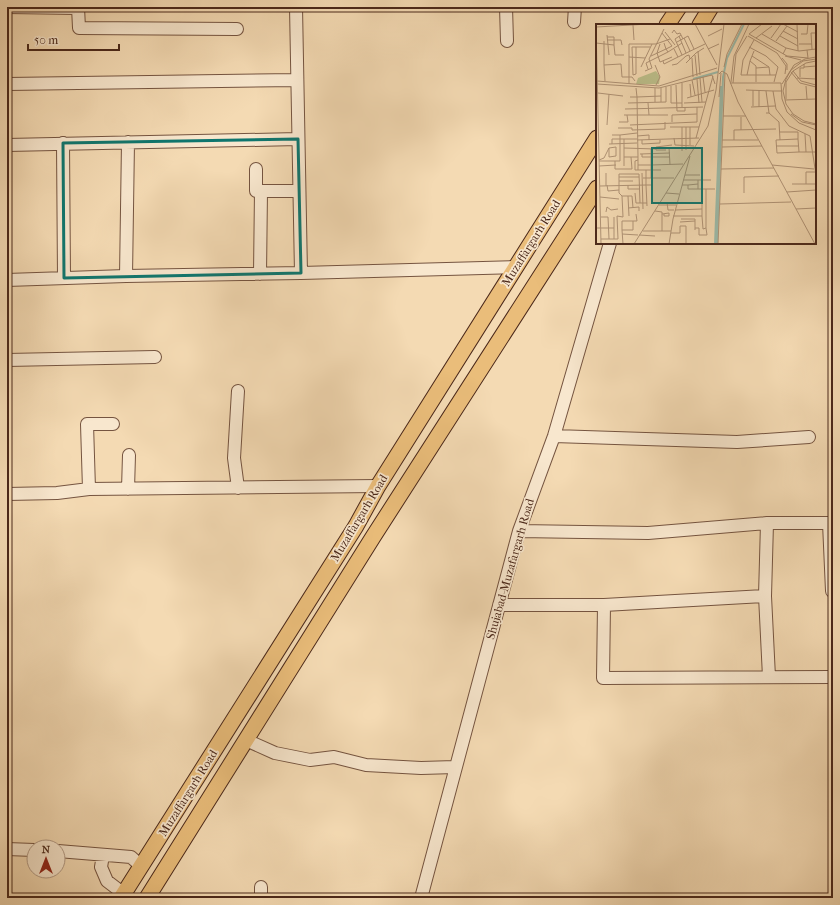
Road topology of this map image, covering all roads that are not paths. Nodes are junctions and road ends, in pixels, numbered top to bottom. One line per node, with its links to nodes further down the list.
1 (7, 7): 7 (street)
2 (296, 7): 13 (street)
3 (506, 7): 12 (street)
4 (575, 7): 8 (street)
5 (679, 7): 9 (main road)
6 (712, 7): 10 (main road)
7 (78, 8): 11 (street)
8 (574, 22)
9 (668, 24)
10 (701, 24)
11 (236, 29)
12 (507, 41)
13 (297, 80): 14 (street); 15 (street)
14 (7, 84)
15 (298, 139): 17 (street); 23 (street)
16 (596, 140): 25 (main road, Muzaffargarh Road)
17 (128, 142): 18 (street); 28 (street)
18 (63, 143): 19 (street); 29 (street)
19 (7, 145)
20 (256, 169): 22 (street)
21 (596, 190): 52 (main road, Muzaffargarh Road)
22 (261, 191): 23 (street); 27 (street)
23 (299, 191): 26 (street)
24 (610, 244): 35 (street, Shujabad-Muzafargarh Road)
25 (517, 267): 26 (street); 38 (main road, Muzaffargarh Road)
26 (301, 273): 27 (street)
27 (260, 274): 28 (street)
28 (126, 276): 29 (street)
29 (64, 278): 30 (street)
30 (7, 280)
31 (155, 356): 32 (street)
32 (7, 360)
33 (238, 391): 39 (street)
34 (113, 424): 40 (street)
35 (554, 436): 36 (street); 45 (street, Shujabad-Muzafargarh Road)
36 (809, 437)
37 (129, 455): 41 (street)
38 (378, 486): 39 (street); 58 (main road, Muzaffargarh Road)
39 (238, 488): 41 (street)
40 (89, 489): 41 (street); 42 (street)
41 (128, 489)
42 (7, 494)
43 (767, 524): 44 (street); 45 (street); 47 (street)
44 (831, 524): 46 (street)
45 (519, 531): 48 (street, Shujabad-Muzafargarh Road)
46 (832, 591)
47 (765, 596): 49 (street); 51 (street)
48 (499, 605): 49 (street); 53 (street, Shujabad-Muzafargarh Road)
49 (604, 605): 51 (street)
50 (833, 677): 51 (street)
51 (769, 678)
52 (246, 740): 53 (street); 60 (main road, Muzaffargarh Road)
53 (455, 767): 61 (street, Shujabad-Muzafargarh Road)
54 (7, 849): 55 (street)
55 (26, 850)
56 (66, 852): 57 (street)
57 (103, 855): 58 (street); 59 (street)
58 (141, 866): 59 (main road, Muzaffargarh Road)
59 (123, 896)
60 (147, 898)
61 (421, 898)

